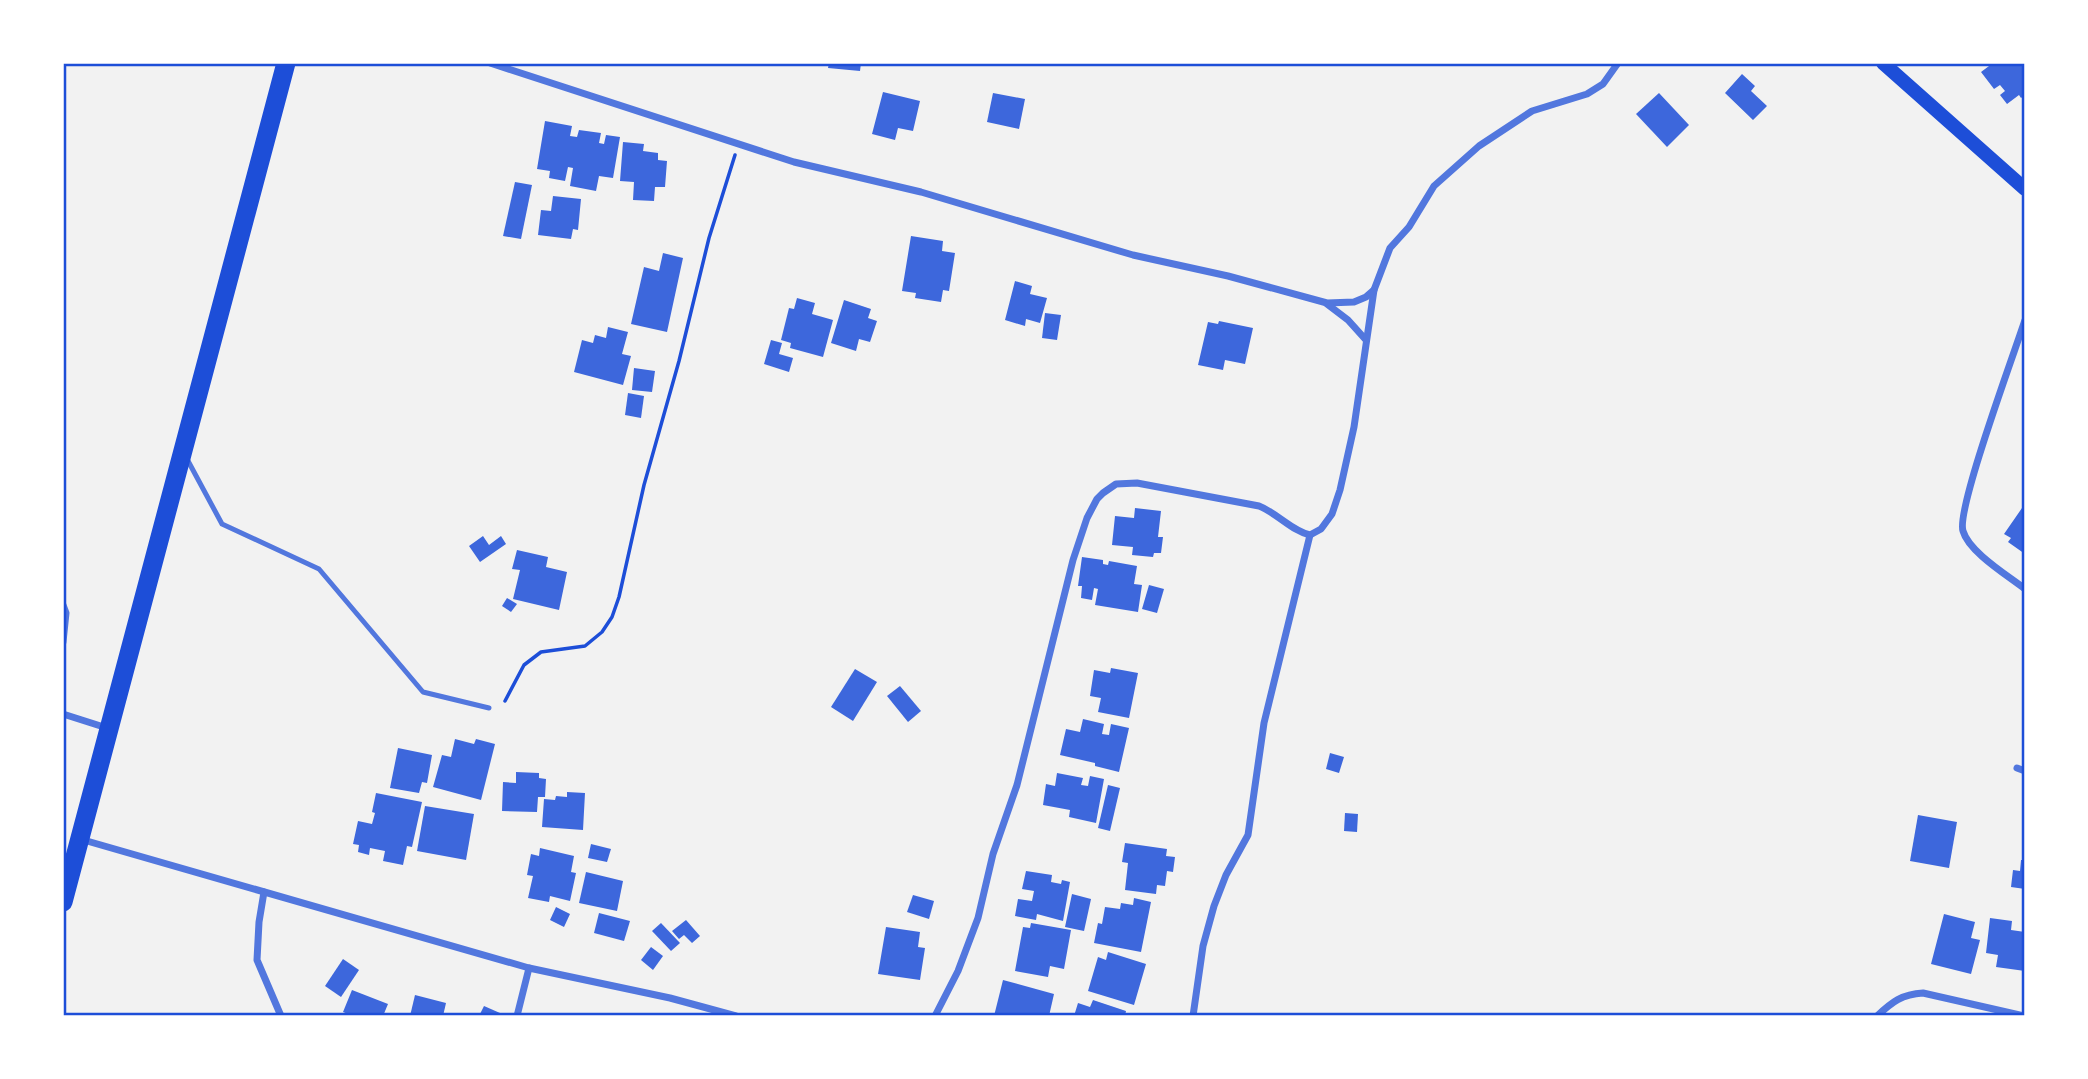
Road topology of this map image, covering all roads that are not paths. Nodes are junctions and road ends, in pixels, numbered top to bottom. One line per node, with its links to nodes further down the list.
1 (286, 63): 10 (highway)
2 (490, 63): 7 (street)
3 (1618, 63): 6 (street)
4 (1883, 63): 5 (main road)
5 (2025, 189)
6 (1374, 290): 7 (street); 9 (street)
7 (1327, 303): 9 (street)
8 (2025, 320): 12 (street)
9 (1366, 340): 11 (street)
10 (182, 450): 15 (lane); 17 (highway)
11 (1310, 535): 26 (street); 27 (street)
12 (2025, 589)
13 (63, 605): 14 (street)
14 (63, 642)
15 (489, 708)
16 (63, 714): 17 (street)
17 (107, 728): 18 (highway)
18 (79, 838): 19 (street); 20 (highway)
19 (264, 892): 21 (street); 23 (street)
20 (63, 902)
21 (530, 968): 24 (street); 25 (street)
22 (1997, 1013): 28 (street); 29 (street)
23 (281, 1016)
24 (517, 1016)
25 (736, 1016)
26 (935, 1016)
27 (1193, 1016)
28 (1877, 1016)
29 (2024, 1016)

